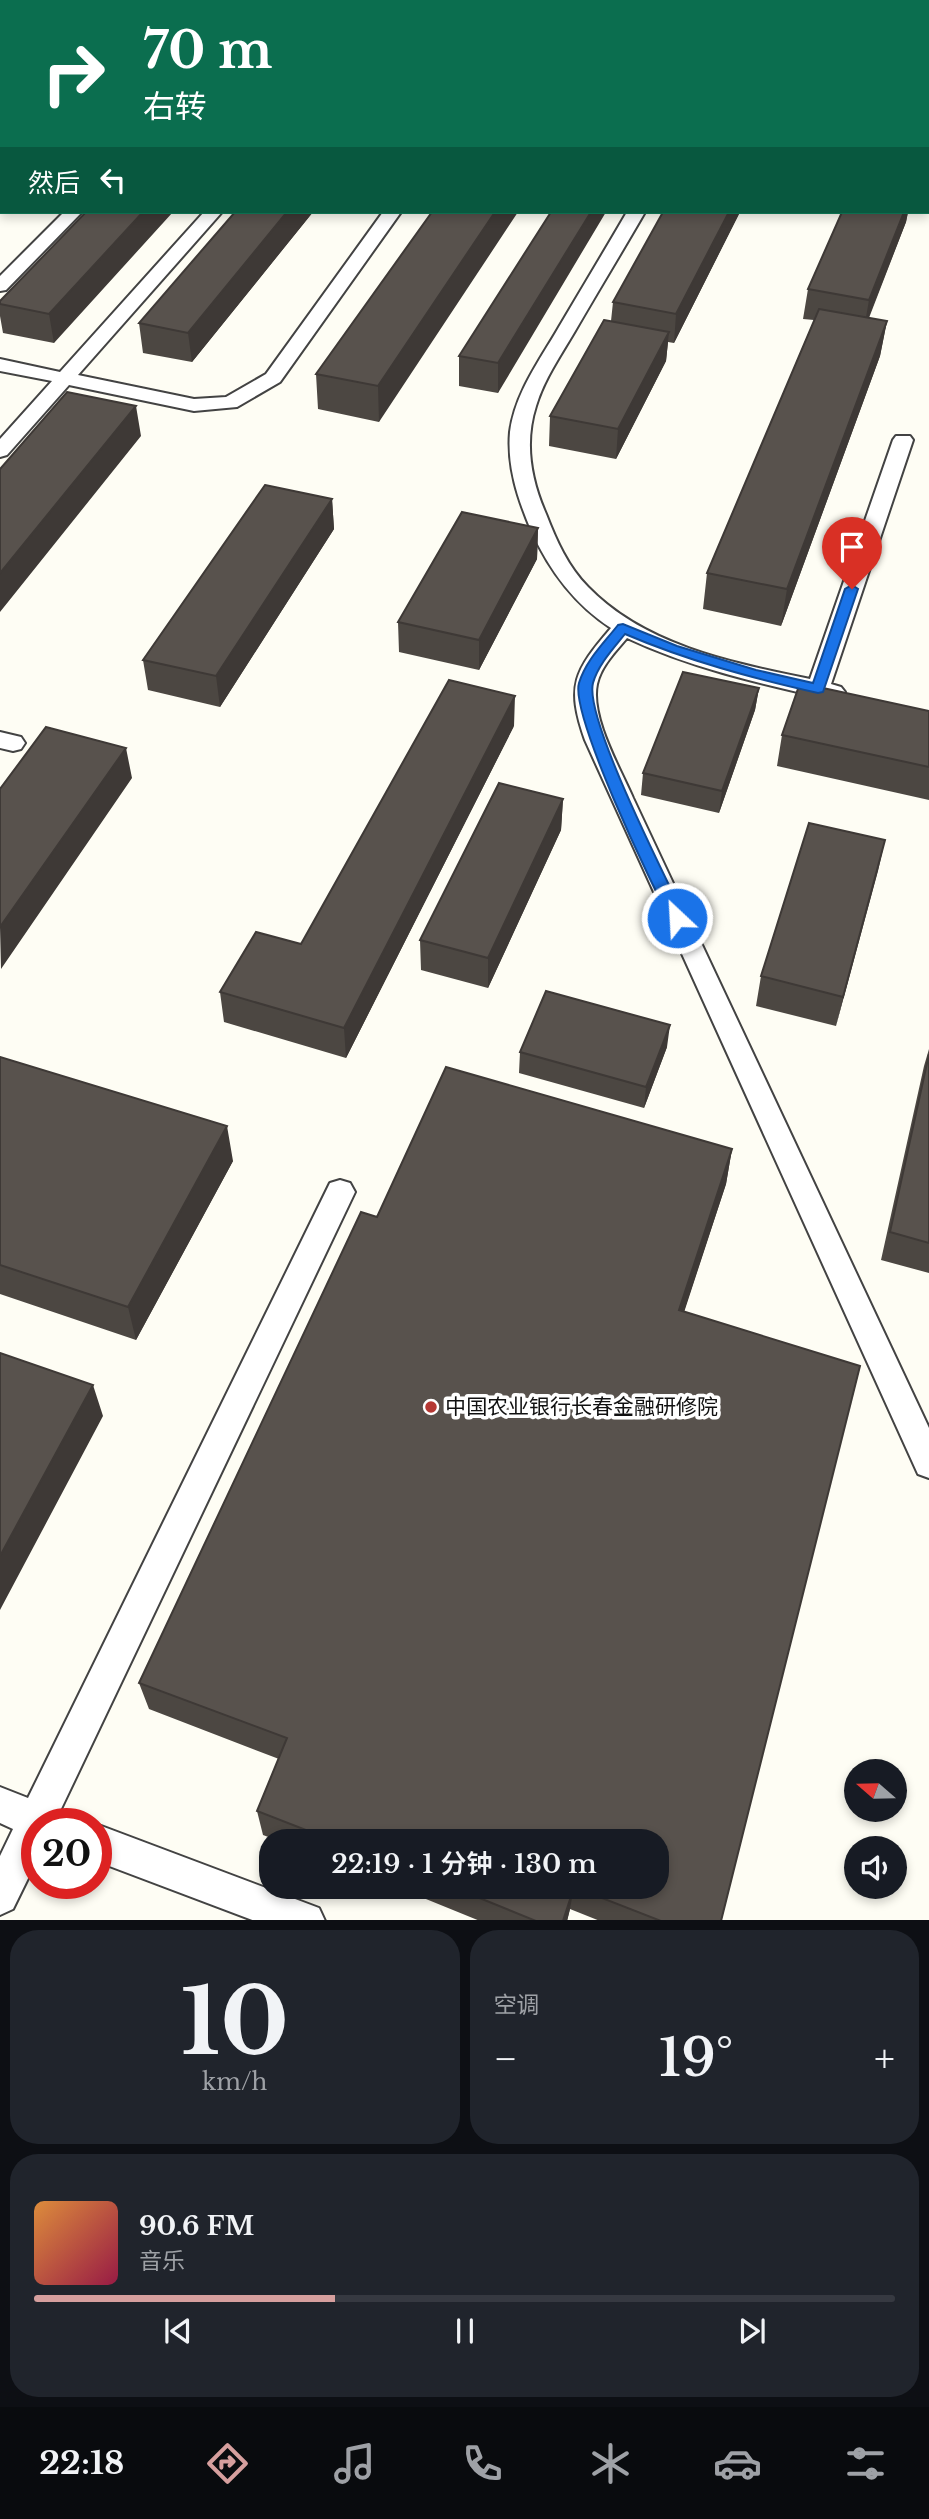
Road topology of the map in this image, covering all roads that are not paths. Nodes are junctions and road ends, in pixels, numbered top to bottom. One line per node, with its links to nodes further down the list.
1 (71, 214): 5 (lane)
2 (211, 214): 7 (lane)
3 (391, 214): 7 (lane)
4 (635, 214): 10 (lane)
5 (0, 286)
6 (0, 365): 7 (lane)
7 (66, 377): 9 (lane)
8 (903, 440): 11 (lane)
9 (0, 451)
10 (623, 628): 11 (lane); 14 (lane)
11 (818, 689): 12 (lane)
12 (855, 697)
13 (341, 1192): 16 (lane)
14 (929, 1464)
15 (0, 1805): 17 (lane)
16 (48, 1808)
17 (21, 1813)
18 (112, 1848): 21 (lane)
19 (21, 1858): 20 (lane)
20 (0, 1896)
21 (306, 1920)

